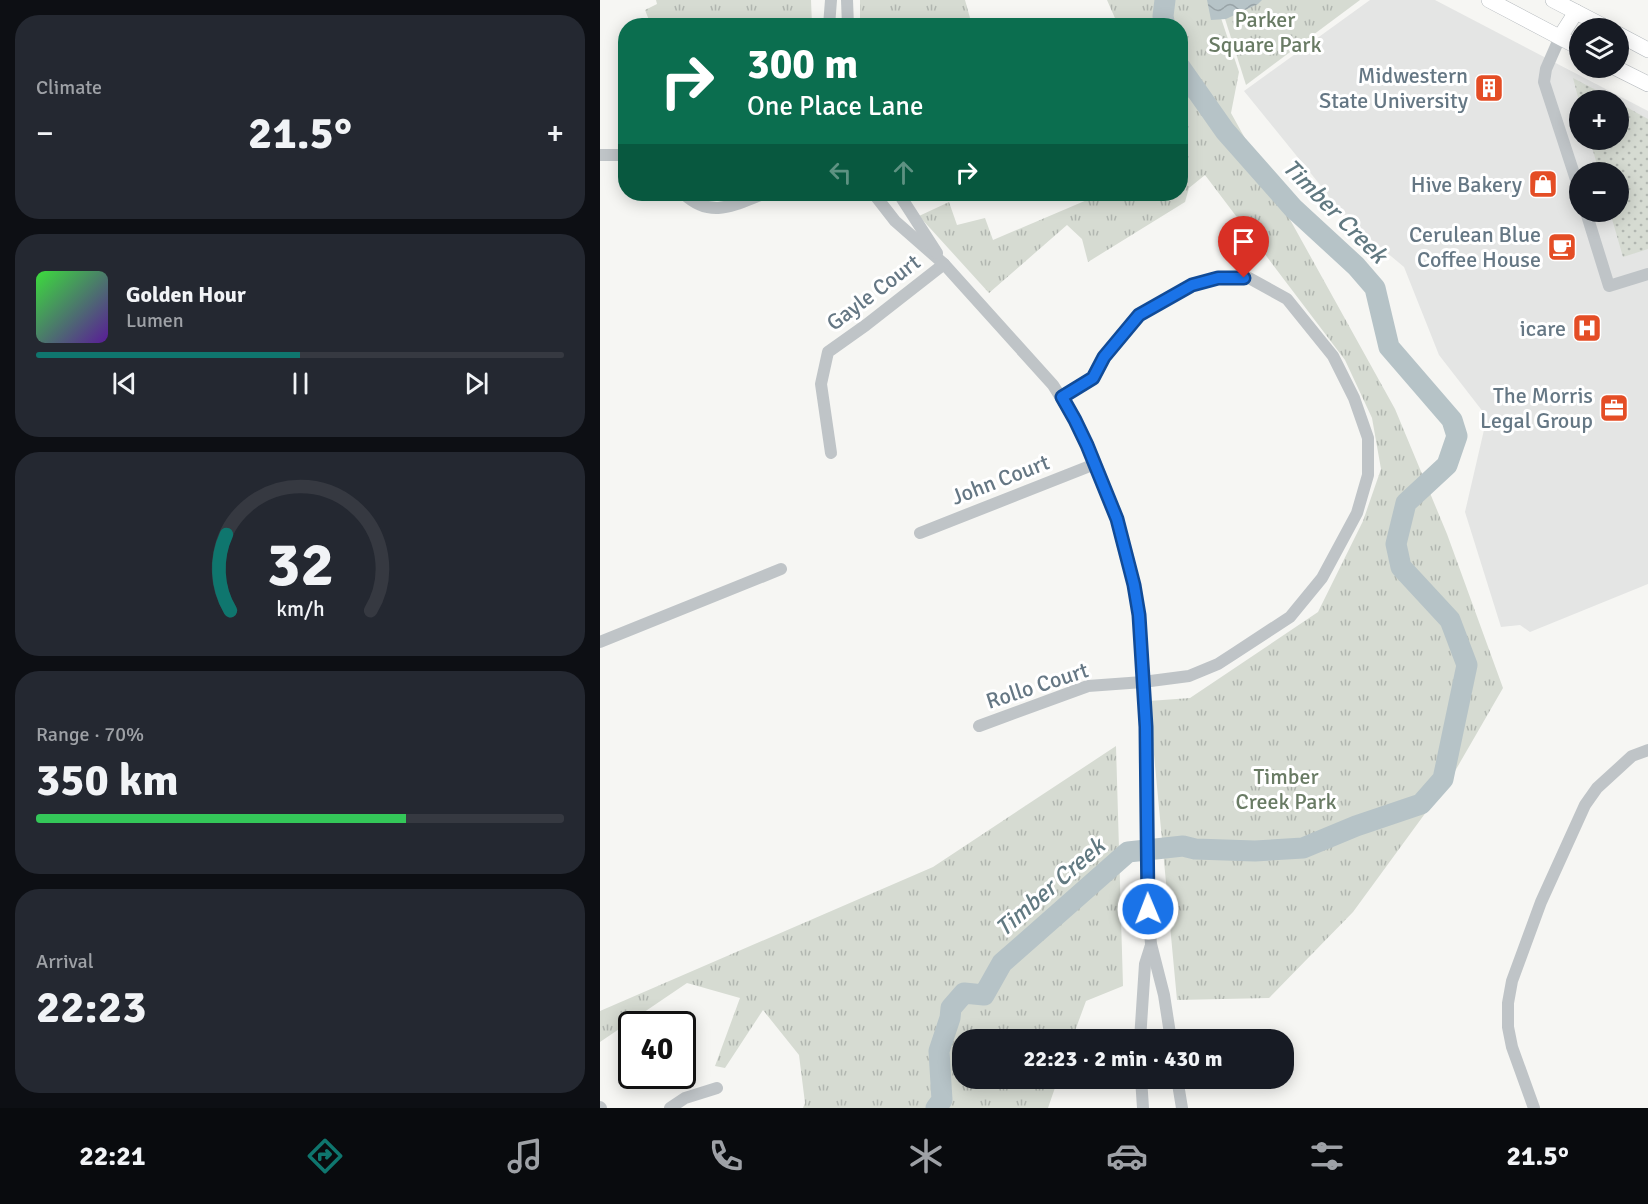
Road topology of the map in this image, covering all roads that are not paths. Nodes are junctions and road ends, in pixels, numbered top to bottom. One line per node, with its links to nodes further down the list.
1 (831, 0): 6 (street)
2 (847, 0): 7 (street)
3 (1489, 0): 9 (main road)
4 (1553, 0): 5 (main road)
5 (1576, 12): 8 (main road); 9 (main road)
6 (830, 18)
7 (848, 18)
8 (1588, 18)
9 (1560, 38): 11 (main road); 17 (street)
10 (1629, 40): 12 (main road)
11 (1569, 42)
12 (1648, 50)
13 (1629, 74): 14 (main road)
14 (1648, 84)
15 (600, 155): 16 (street)
16 (618, 155)
17 (1570, 162)
18 (692, 201): 19 (street)
19 (746, 201)
20 (879, 201): 23 (street)
21 (904, 201): 23 (street)
22 (1589, 222): 24 (street)
23 (944, 264): 25 (street); 26 (street, Gayle Court)
24 (1648, 274)
25 (1062, 397): 27 (street); 31 (street, Rollo Court)
26 (831, 453)
27 (1095, 465): 28 (street, John Court); 31 (street)
28 (920, 533)
29 (781, 569): 30 (street)
30 (600, 642)
31 (1143, 682): 32 (street, Rollo Court); 34 (street)
32 (979, 726)
33 (1648, 750): 43 (street)
34 (1151, 944): 35 (street); 36 (street)
35 (1141, 1029)
36 (1169, 1029)
37 (717, 1088): 40 (street)
38 (1142, 1089): 41 (street)
39 (1179, 1089): 42 (street)
40 (670, 1108)
41 (1143, 1108)
42 (1182, 1108)
43 (1534, 1108)

